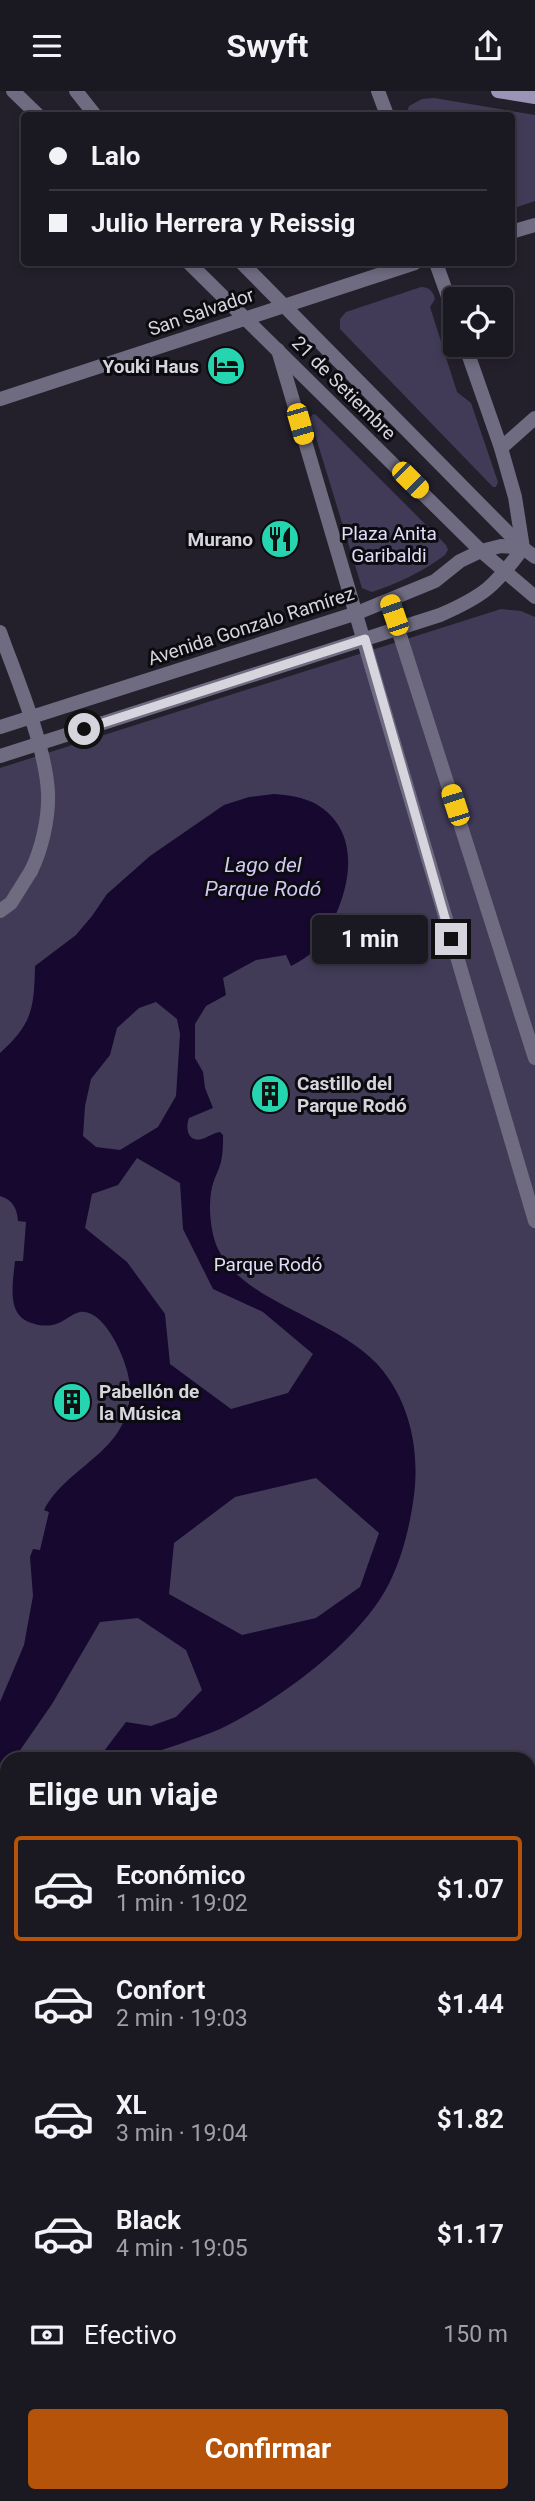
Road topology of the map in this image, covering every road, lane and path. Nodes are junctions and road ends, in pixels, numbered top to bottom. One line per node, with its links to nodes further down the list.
1 (13, 91): 6 (street)
2 (76, 91): 7 (street)
3 (378, 91): 8 (street)
4 (498, 91): 5 (main road)
5 (535, 97)
6 (35, 112)
7 (93, 112)
8 (386, 112)
9 (535, 225): 10 (street)
10 (515, 231)
11 (192, 266): 17 (street, 21 de Setiembre)
12 (245, 266): 16 (street, 21 de Setiembre)
13 (406, 266): 16 (street, San Salvador)
14 (437, 266): 15 (street)
15 (445, 287)
16 (283, 305): 17 (street, San Salvador); 24 (street, 21 de Setiembre)
17 (245, 318): 18 (street, 21 de Setiembre); 20 (street, San Salvador)
18 (278, 349): 23 (street, 21 de Setiembre); 28 (street)
19 (469, 357): 22 (street)
20 (0, 399)
21 (535, 418): 22 (street)
22 (501, 448): 24 (street)
23 (481, 551): 24 (street, Avenida Gonzalo Ramírez); 25 (street, 21 de Setiembre); 27 (street, Avenida Gonzalo Ramírez)
24 (529, 553): 25 (street)
25 (505, 572): 26 (street, 21 de Setiembre); 29 (street)
26 (535, 597)
27 (389, 601): 28 (street, Avenida Gonzalo Ramírez); 29 (street)
28 (357, 613): 31 (street); 32 (street, Avenida Gonzalo Ramírez)
29 (398, 629): 31 (street); 37 (street)
30 (0, 632): 32 (street)
31 (365, 639): 34 (street); 38 (street)
32 (30, 718): 33 (street, Avenida Gonzalo Ramírez); 34 (street)
33 (0, 727)
34 (38, 744): 35 (street); 36 (street)
35 (0, 756)
36 (0, 911)
37 (535, 1058)
38 (535, 1221)

